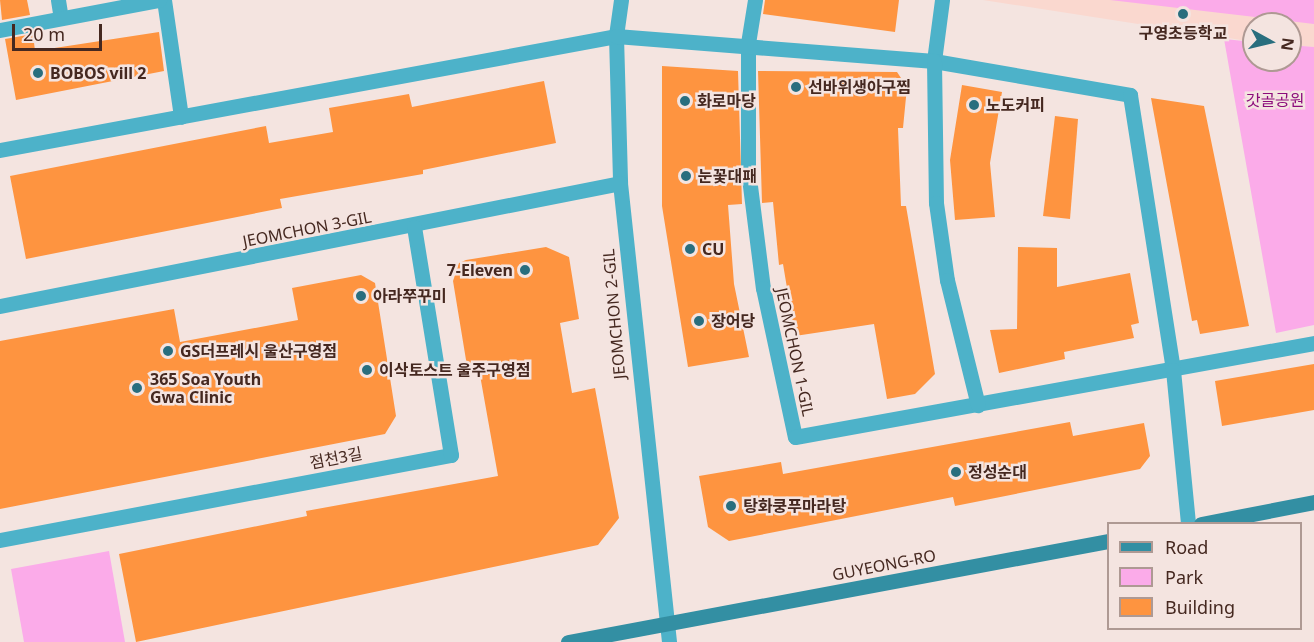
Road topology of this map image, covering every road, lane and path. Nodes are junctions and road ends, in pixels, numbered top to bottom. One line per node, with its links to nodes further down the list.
1 (58, 0): 7 (street)
2 (159, 0): 7 (street)
3 (164, 0): 12 (street)
4 (621, 0): 9 (street, JEOMCHON 2-GIL)
5 (755, 0): 10 (street, JEOMCHON 1-GIL)
6 (942, 0): 11 (street)
7 (61, 18): 8 (street)
8 (0, 30)
9 (615, 36): 10 (street); 12 (street); 14 (street, JEOMCHON 2-GIL)
10 (748, 43): 11 (street); 19 (street, JEOMCHON 1-GIL)
11 (934, 62): 18 (street); 19 (street)
12 (181, 117): 13 (street)
13 (0, 150)
14 (620, 183): 15 (street, JEOMCHON 3-GIL); 25 (street, JEOMCHON 2-GIL)
15 (414, 227): 16 (street, JEOMCHON 3-GIL); 23 (street, 점천3길)
16 (0, 306)
17 (1314, 343): 18 (street, JEOMCHON 1-GIL)
18 (1173, 370): 19 (street, JEOMCHON 1-GIL); 21 (street)
19 (978, 405)
20 (1314, 502): 22 (main road)
21 (1188, 522)
22 (1211, 522)
23 (0, 540)
24 (1107, 541): 25 (main road, GUYEONG-RO)
25 (666, 624): 26 (main road, GUYEONG-RO); 27 (street)
26 (568, 642)
27 (669, 642)

